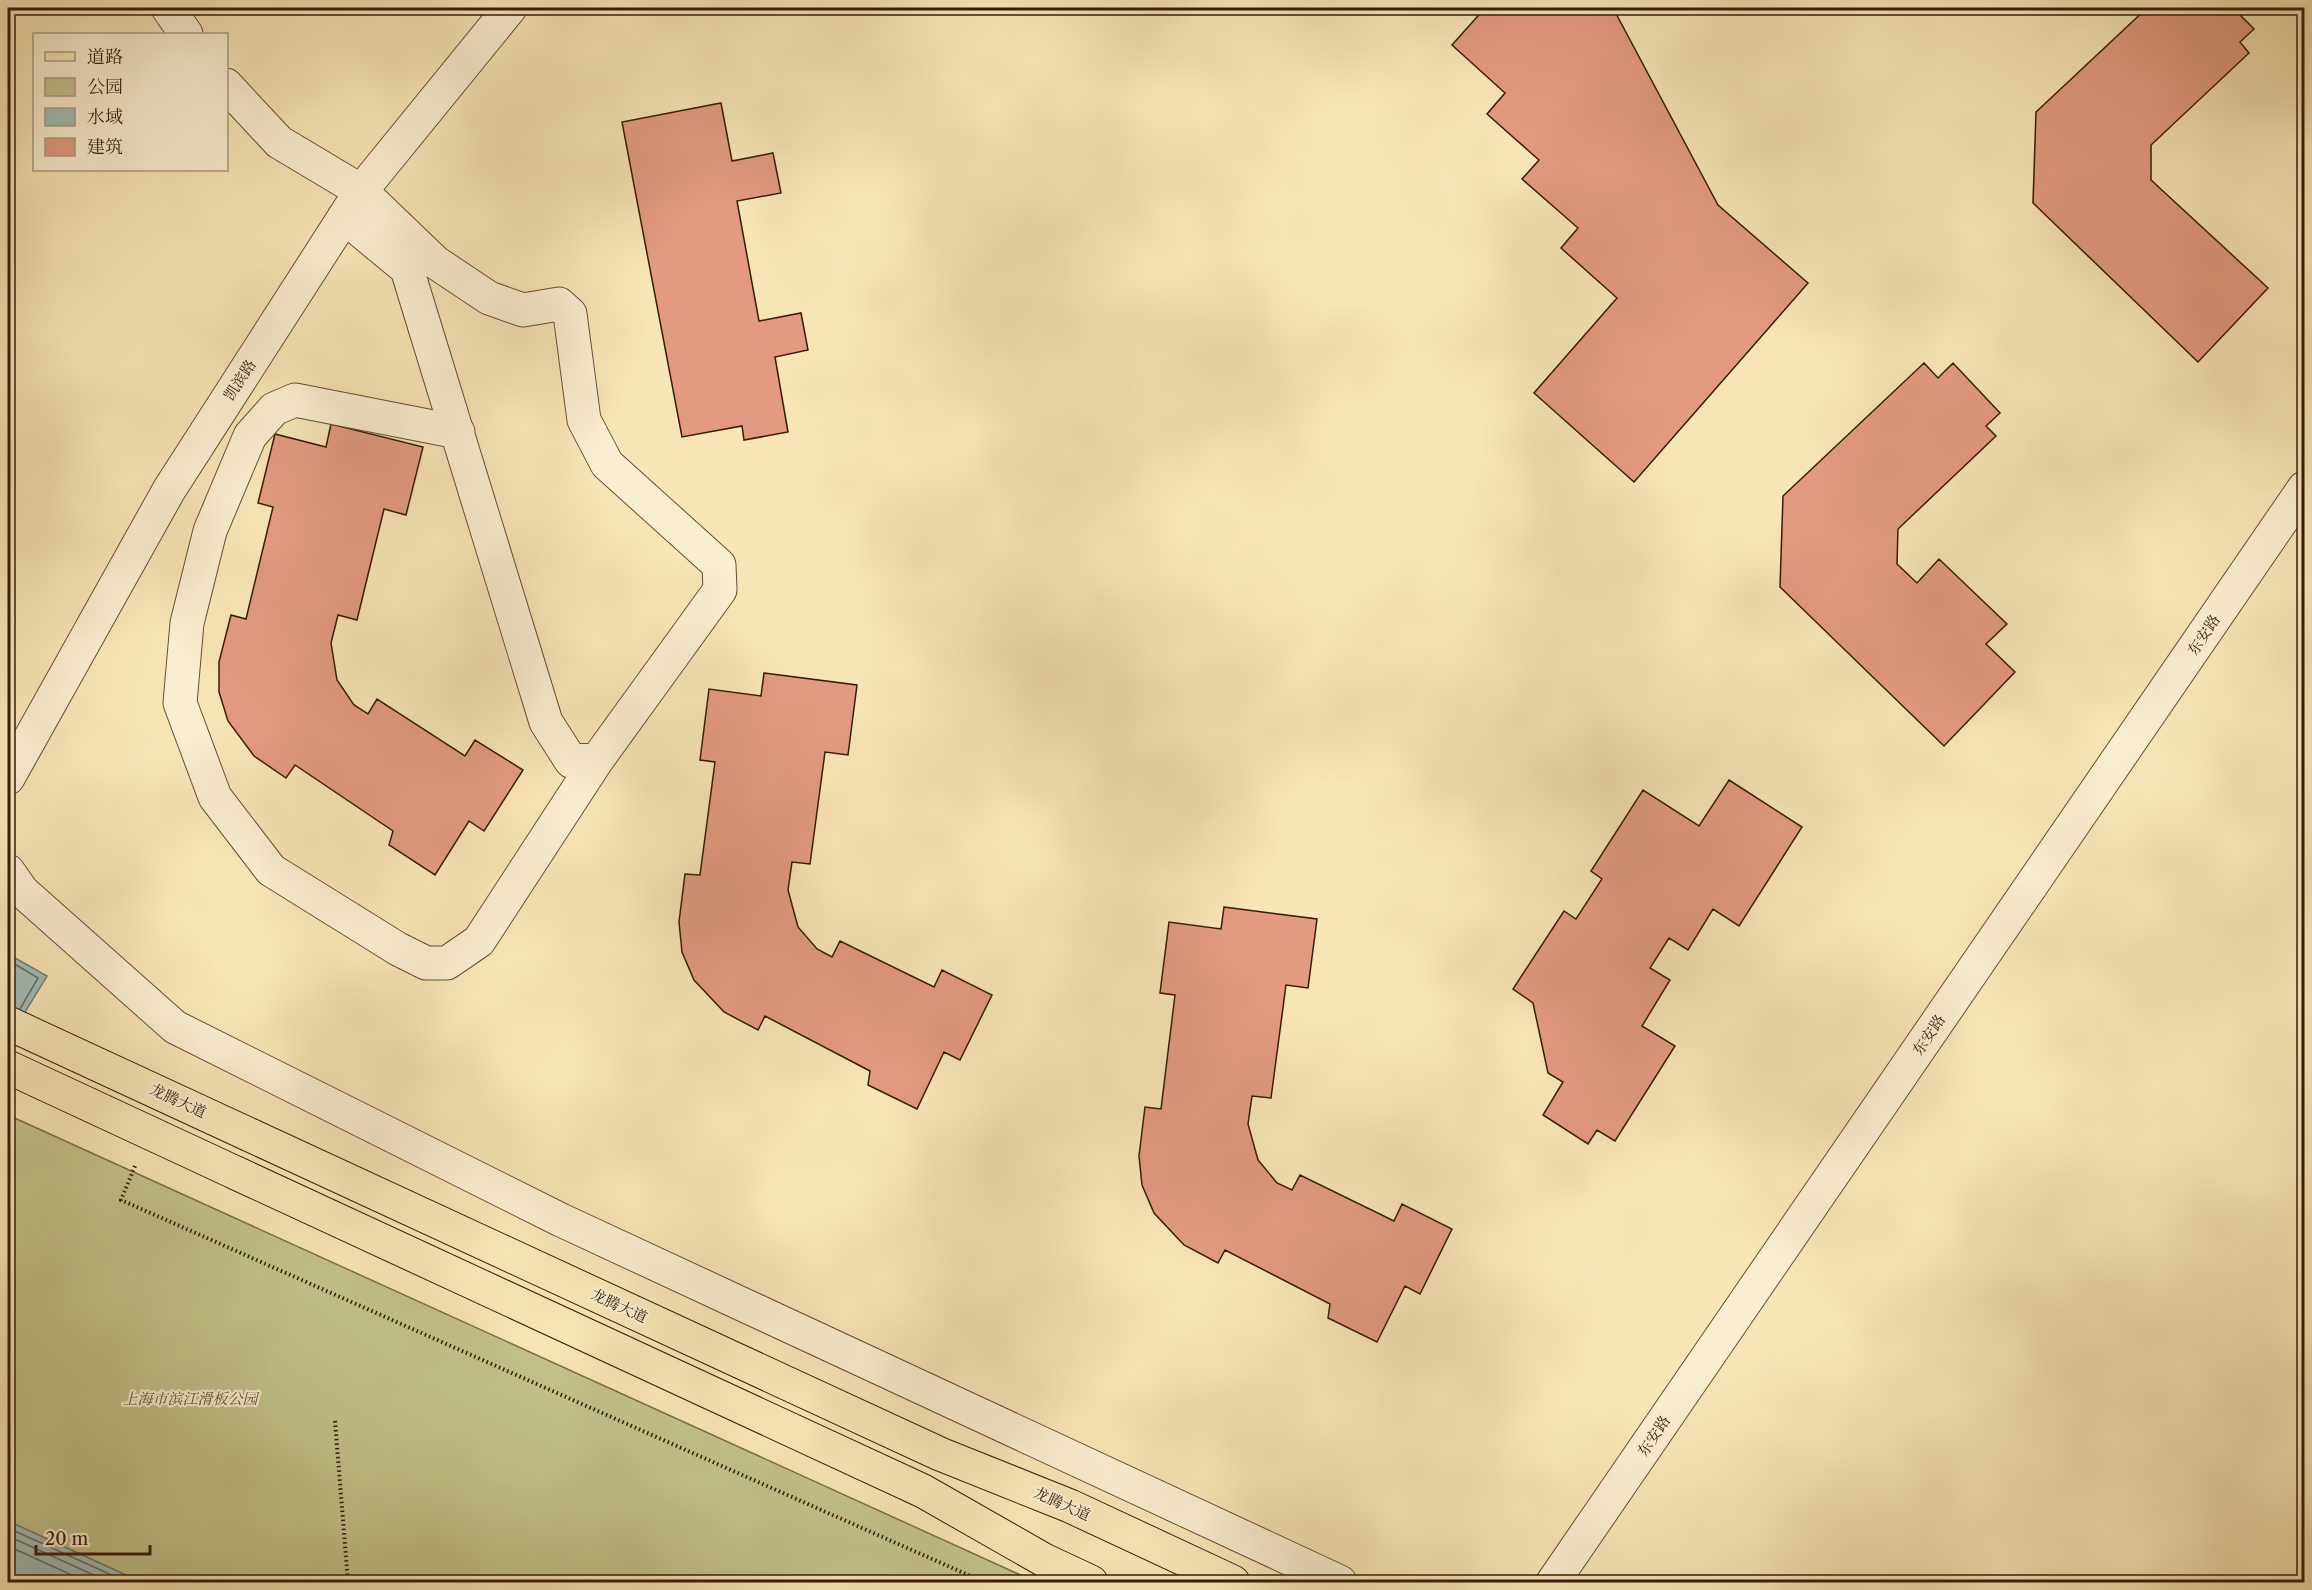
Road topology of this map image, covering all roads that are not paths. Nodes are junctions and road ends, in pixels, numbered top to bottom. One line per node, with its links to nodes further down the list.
1 (168, 8): 3 (street)
2 (510, 8): 5 (street, 凯滨路)
3 (185, 33)
4 (228, 87): 5 (street)
5 (352, 204): 6 (street); 8 (street); 9 (street, 凯滨路)
6 (458, 432): 8 (street); 8 (street)
7 (2304, 488): 16 (street, 东安路)
8 (597, 760)
9 (8, 778)
10 (8, 871): 15 (street)
11 (8, 1023): 14 (main road, 龙腾大道, bridge)
12 (8, 1067): 13 (main road, bridge)
13 (1091, 1582)
14 (1233, 1582)
15 (1340, 1582)
16 (1553, 1582)

